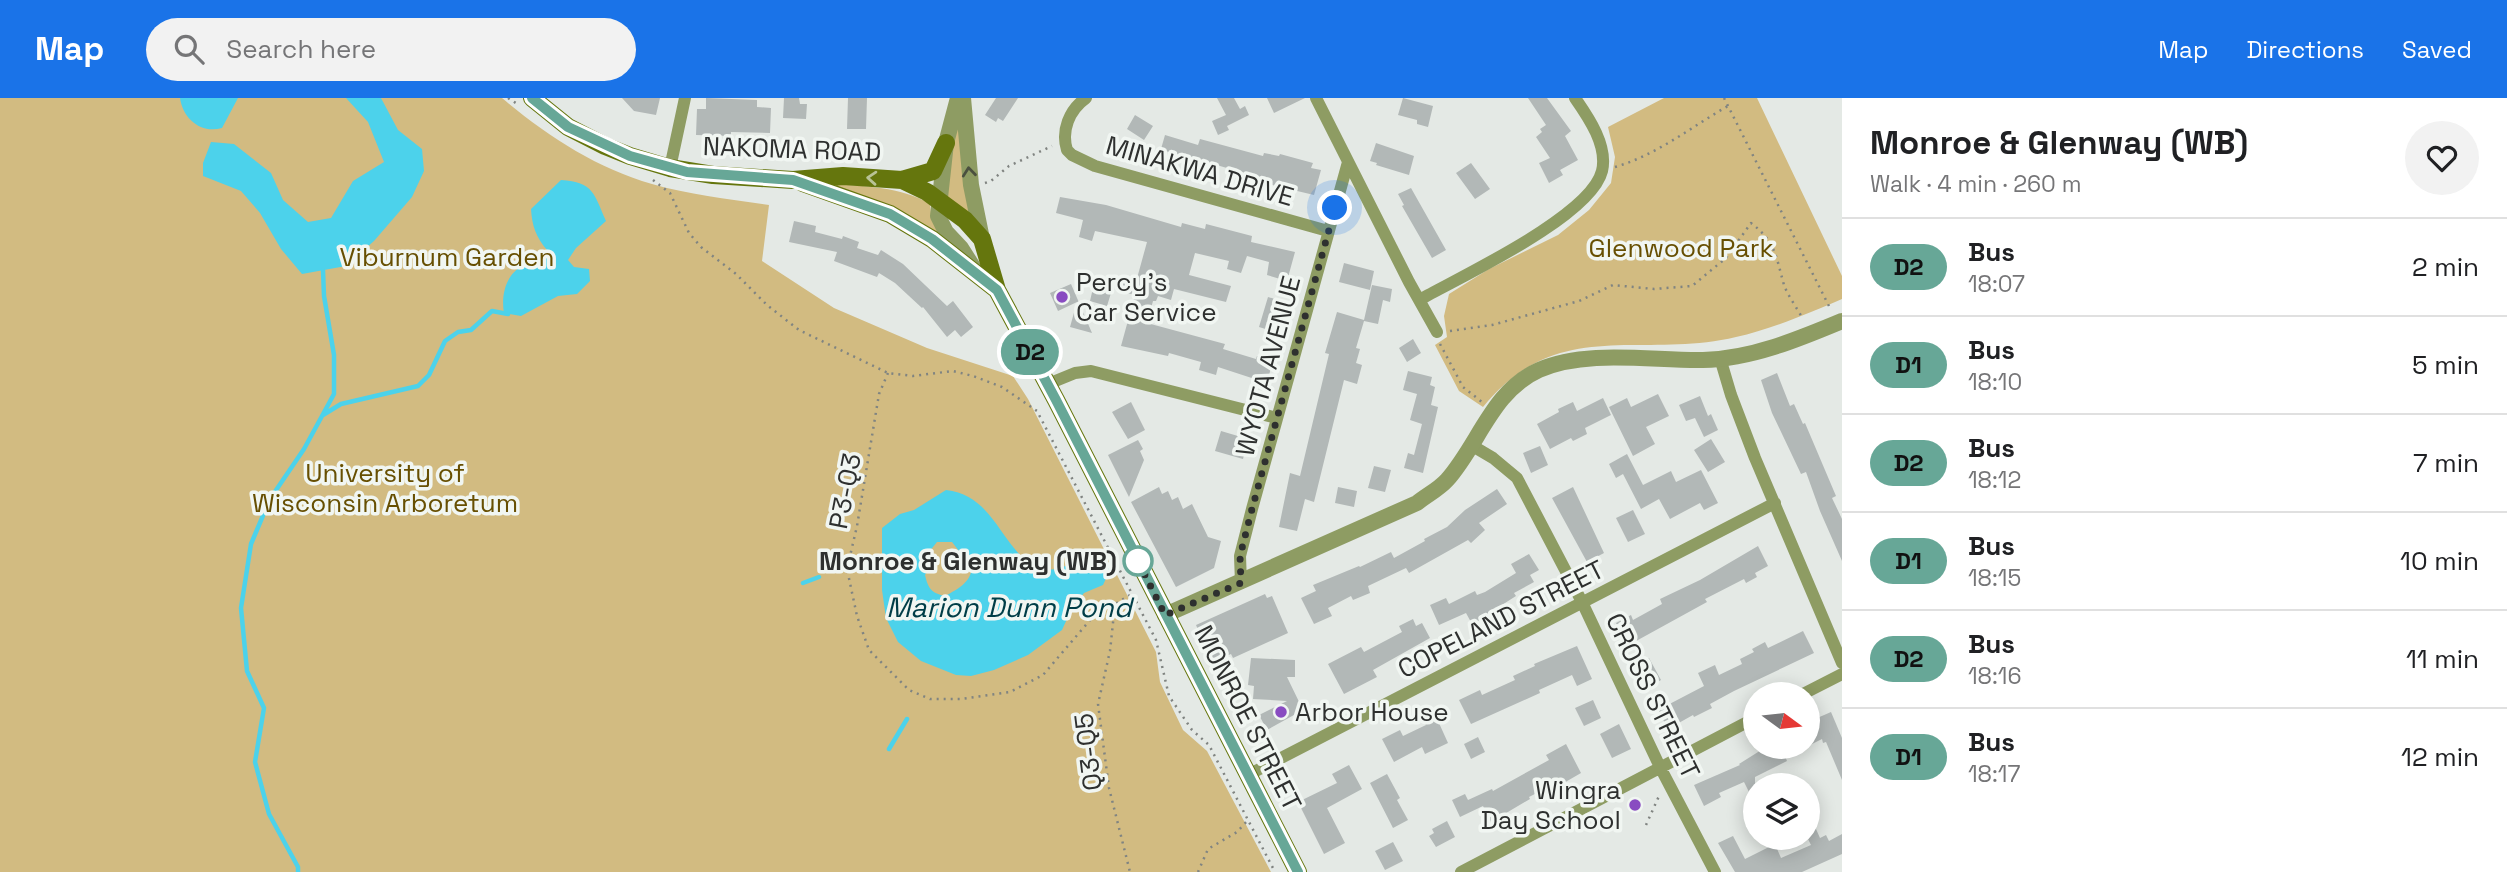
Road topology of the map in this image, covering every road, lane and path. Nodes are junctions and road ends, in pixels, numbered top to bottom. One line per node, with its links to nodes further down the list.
1 (532, 98): 12 (main road, NAKOMA ROAD)
2 (685, 98): 12 (street)
3 (961, 98): 9 (street); 20 (street, one-way to 3)
4 (1086, 98): 10 (street)
5 (1316, 98): 11 (street)
6 (1575, 98): 13 (street)
7 (1724, 98): 8 (path)
8 (1728, 106): 13 (path); 25 (path)
9 (946, 144): 15 (main road); 18 (street)
10 (1065, 145): 16 (path); 19 (street, MINAKWA DRIVE)
11 (1348, 162): 19 (street, WYOTA AVENUE); 23 (street)
12 (670, 168): 14 (main road, NAKOMA ROAD)
13 (1602, 171): 23 (street)
14 (793, 180): 15 (main road, NAKOMA ROAD, one-way to 14); 21 (main road, MONROE STREET)
15 (902, 180): 18 (main road, NAKOMA ROAD)
16 (982, 184)
17 (670, 193): 28 (path)
18 (938, 199): 20 (main road, MONROE STREET); 21 (street, MONROE STREET)
19 (1328, 231): 31 (street, WYOTA AVENUE)
20 (982, 239): 22 (main road, MONROE STREET)
21 (981, 279): 22 (main road, MONROE STREET)
22 (997, 290): 29 (main road, MONROE STREET)
23 (1420, 299): 26 (street)
24 (1803, 319): 26 (path)
25 (1840, 322): 27 (street)
26 (1437, 332): 30 (path)
27 (1720, 358): 30 (street); 33 (street)
28 (888, 373): 35 (path); 37 (path, P3-Q3)
29 (1048, 384): 31 (street); 38 (main road, MONROE STREET)
30 (1490, 414): 32 (street)
31 (1277, 418): 34 (street, WYOTA AVENUE)
32 (1471, 445): 34 (street); 36 (street, CROSS STREET)
33 (1775, 503): 36 (street, COPELAND STREET); 39 (street)
34 (1241, 583): 38 (street)
35 (1131, 594): 37 (path); 46 (path)
36 (1582, 602): 43 (street, CROSS STREET); 44 (street, COPELAND STREET)
37 (1115, 604): 48 (path, Q3-Q5)
38 (1165, 615): 44 (main road, MONROE STREET)
39 (1842, 663)
40 (1842, 674): 41 (street)
41 (1820, 685)
42 (1743, 724): 43 (street)
43 (1660, 766): 52 (street); 53 (street, CROSS STREET)
44 (1248, 775): 51 (main road, MONROE STREET)
45 (1662, 790): 47 (path)
46 (1248, 820): 49 (path); 50 (path)
47 (1646, 825)
48 (1130, 872)
49 (1198, 872)
50 (1275, 872)
51 (1298, 872)
52 (1461, 872)
53 (1715, 872)

